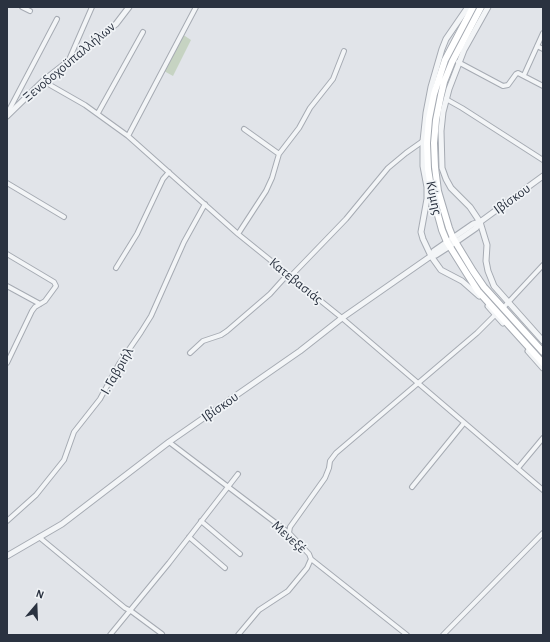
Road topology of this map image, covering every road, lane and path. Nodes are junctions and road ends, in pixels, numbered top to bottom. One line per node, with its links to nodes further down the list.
1 (22, 7): 9 (street)
2 (92, 7): 16 (street)
3 (129, 7): 16 (street, Ξενοδοχοϋπαλλήλων)
4 (196, 7): 25 (street)
5 (468, 7): 26 (street)
6 (473, 7): 36 (main road, Κύμης)
7 (481, 7): 36 (main road, Κύμης)
8 (488, 7): 17 (street)
9 (30, 11)
10 (57, 19): 23 (street)
11 (143, 32): 22 (street)
12 (543, 33): 13 (street)
13 (537, 46): 14 (street); 18 (street)
14 (543, 49)
15 (344, 51): 27 (street)
16 (68, 62): 19 (street, Ξενοδοχοϋπαλλήλων)
17 (458, 62): 18 (street); 21 (street)
18 (524, 75): 20 (street)
19 (43, 81): 22 (street, Κατεβασιάς); 23 (street, Ξενοδοχοϋπαλλήλων)
20 (543, 86)
21 (446, 99): 28 (street); 34 (street)
22 (98, 113): 25 (street, Κατεβασιάς)
23 (7, 115)
24 (244, 129): 27 (street)
25 (128, 136): 29 (street, Κατεβασιάς)
26 (423, 141): 38 (street); 41 (street)
27 (279, 154): 35 (street)
28 (543, 160)
29 (170, 172): 32 (street, Κατεβασιάς); 40 (street)
30 (543, 176): 34 (street, Ιβίσκου)
31 (7, 183): 33 (street)
32 (205, 204): 35 (street, Κατεβασιάς); 63 (street, Ι. Γαβριήλ)
33 (64, 217)
34 (480, 222): 36 (street, Ιβίσκου); 43 (street)
35 (238, 234): 41 (street, Κατεβασιάς)
36 (451, 242): 38 (street, Ιβίσκου); 45 (main road, Κύμης); 52 (main road, Κύμης)
37 (7, 254): 44 (street)
38 (431, 256): 46 (street); 47 (street, Ιβίσκου)
39 (543, 264): 43 (street)
40 (116, 268)
41 (289, 275): 47 (street, Κατεβασιάς); 50 (street)
42 (7, 286): 44 (street)
43 (508, 303): 45 (street); 48 (street)
44 (40, 304): 51 (street)
45 (503, 308): 49 (main road, Κύμης)
46 (496, 315): 53 (street); 54 (street)
47 (342, 318): 54 (street, Κατεβασιάς); 57 (street, Ιβίσκου)
48 (543, 341)
49 (543, 352)
50 (190, 353)
51 (7, 361)
52 (543, 363)
53 (543, 368)
54 (417, 382): 55 (street, Κατεβασιάς); 65 (street)
55 (464, 423): 58 (street, Κατεβασιάς); 61 (street)
56 (543, 438): 58 (street)
57 (168, 442): 60 (street, Μενεξέ); 67 (street, Ιβίσκου)
58 (518, 468): 62 (street, Κατεβασιάς)
59 (238, 474): 60 (street)
60 (227, 487): 64 (street); 65 (street, Μενεξέ)
61 (412, 487)
62 (543, 490)
63 (7, 521)
64 (201, 521): 68 (street); 69 (street)
65 (289, 533): 71 (street, Μενεξέ)
66 (543, 533): 78 (street)
67 (39, 537): 70 (street, Ιβίσκου); 73 (street)
68 (189, 537): 72 (street); 73 (street)
69 (240, 554)
70 (7, 556)
71 (311, 559): 76 (street); 77 (street, Μενεξέ)
72 (225, 568)
73 (130, 610): 74 (street); 75 (street)
74 (162, 634)
75 (110, 635)
76 (238, 635)
77 (407, 635)
78 (442, 635)

